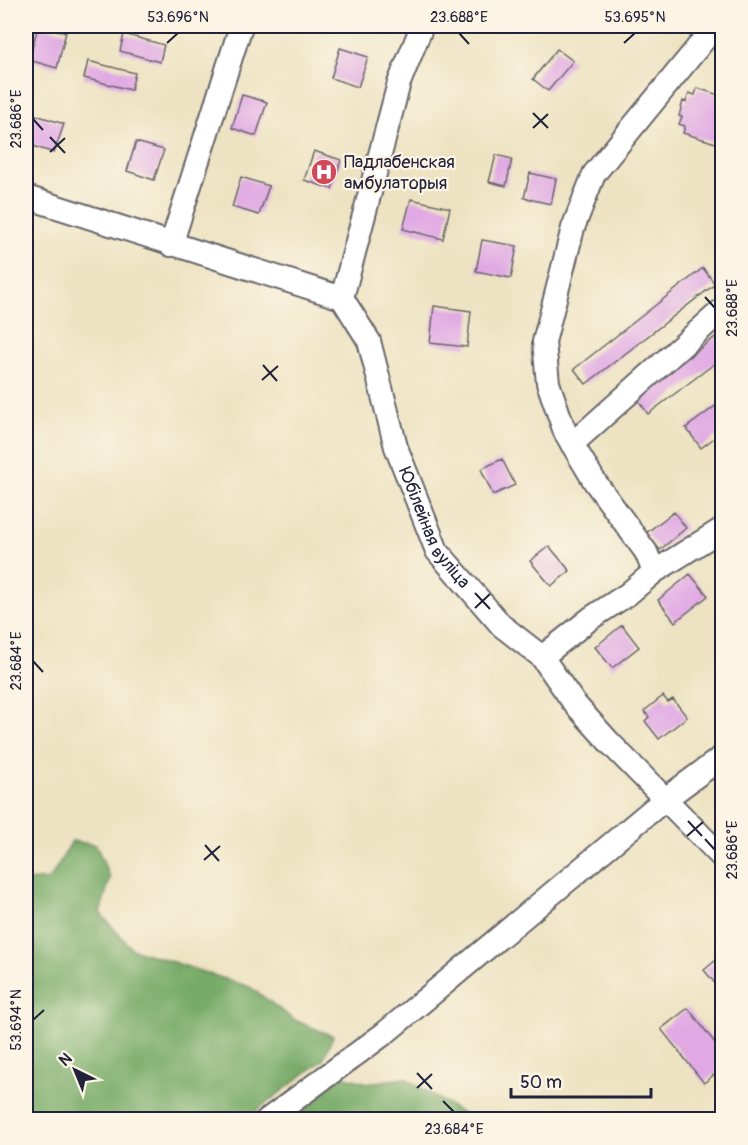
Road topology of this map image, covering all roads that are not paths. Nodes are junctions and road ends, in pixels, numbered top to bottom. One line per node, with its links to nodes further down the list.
1 (241, 26): 5 (street)
2 (422, 26): 6 (street)
3 (711, 26): 8 (street)
4 (26, 197): 5 (street)
5 (171, 245): 6 (street)
6 (342, 298): 11 (street, Юбілейная вуліца)
7 (723, 310): 8 (street)
8 (572, 444): 10 (street)
9 (723, 529): 10 (street)
10 (654, 572): 11 (street)
11 (542, 657): 13 (street, Юбілейная вуліца)
12 (723, 757): 13 (street)
13 (664, 800): 14 (street, Юбілейная вуліца); 15 (street)
14 (723, 857)
15 (267, 1119)

